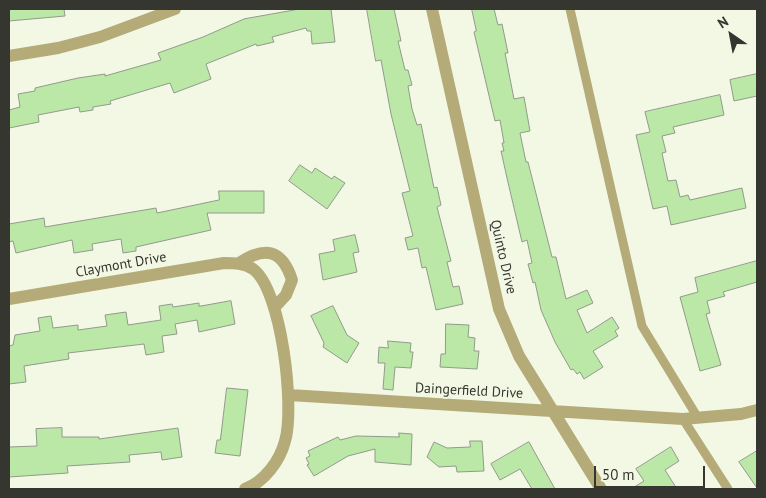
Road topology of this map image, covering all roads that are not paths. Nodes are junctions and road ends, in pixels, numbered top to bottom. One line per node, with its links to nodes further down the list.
1 (175, 9): 4 (street)
2 (432, 9): 9 (street, Quinto Drive)
3 (570, 9): 12 (lane)
4 (9, 56)
5 (239, 263): 6 (street, Claymont Drive); 7 (street); 7 (street, Claymont Drive)
6 (9, 299)
7 (274, 308): 8 (street)
8 (289, 395): 9 (street, Daingerfield Drive); 13 (street)
9 (550, 410): 11 (street, Daingerfield Drive); 14 (street, Quinto Drive)
10 (757, 410): 12 (street, Daingerfield Drive)
11 (684, 418): 12 (street, Daingerfield Drive); 15 (lane)
12 (698, 418)
13 (245, 489)
14 (601, 489)
15 (728, 489)

